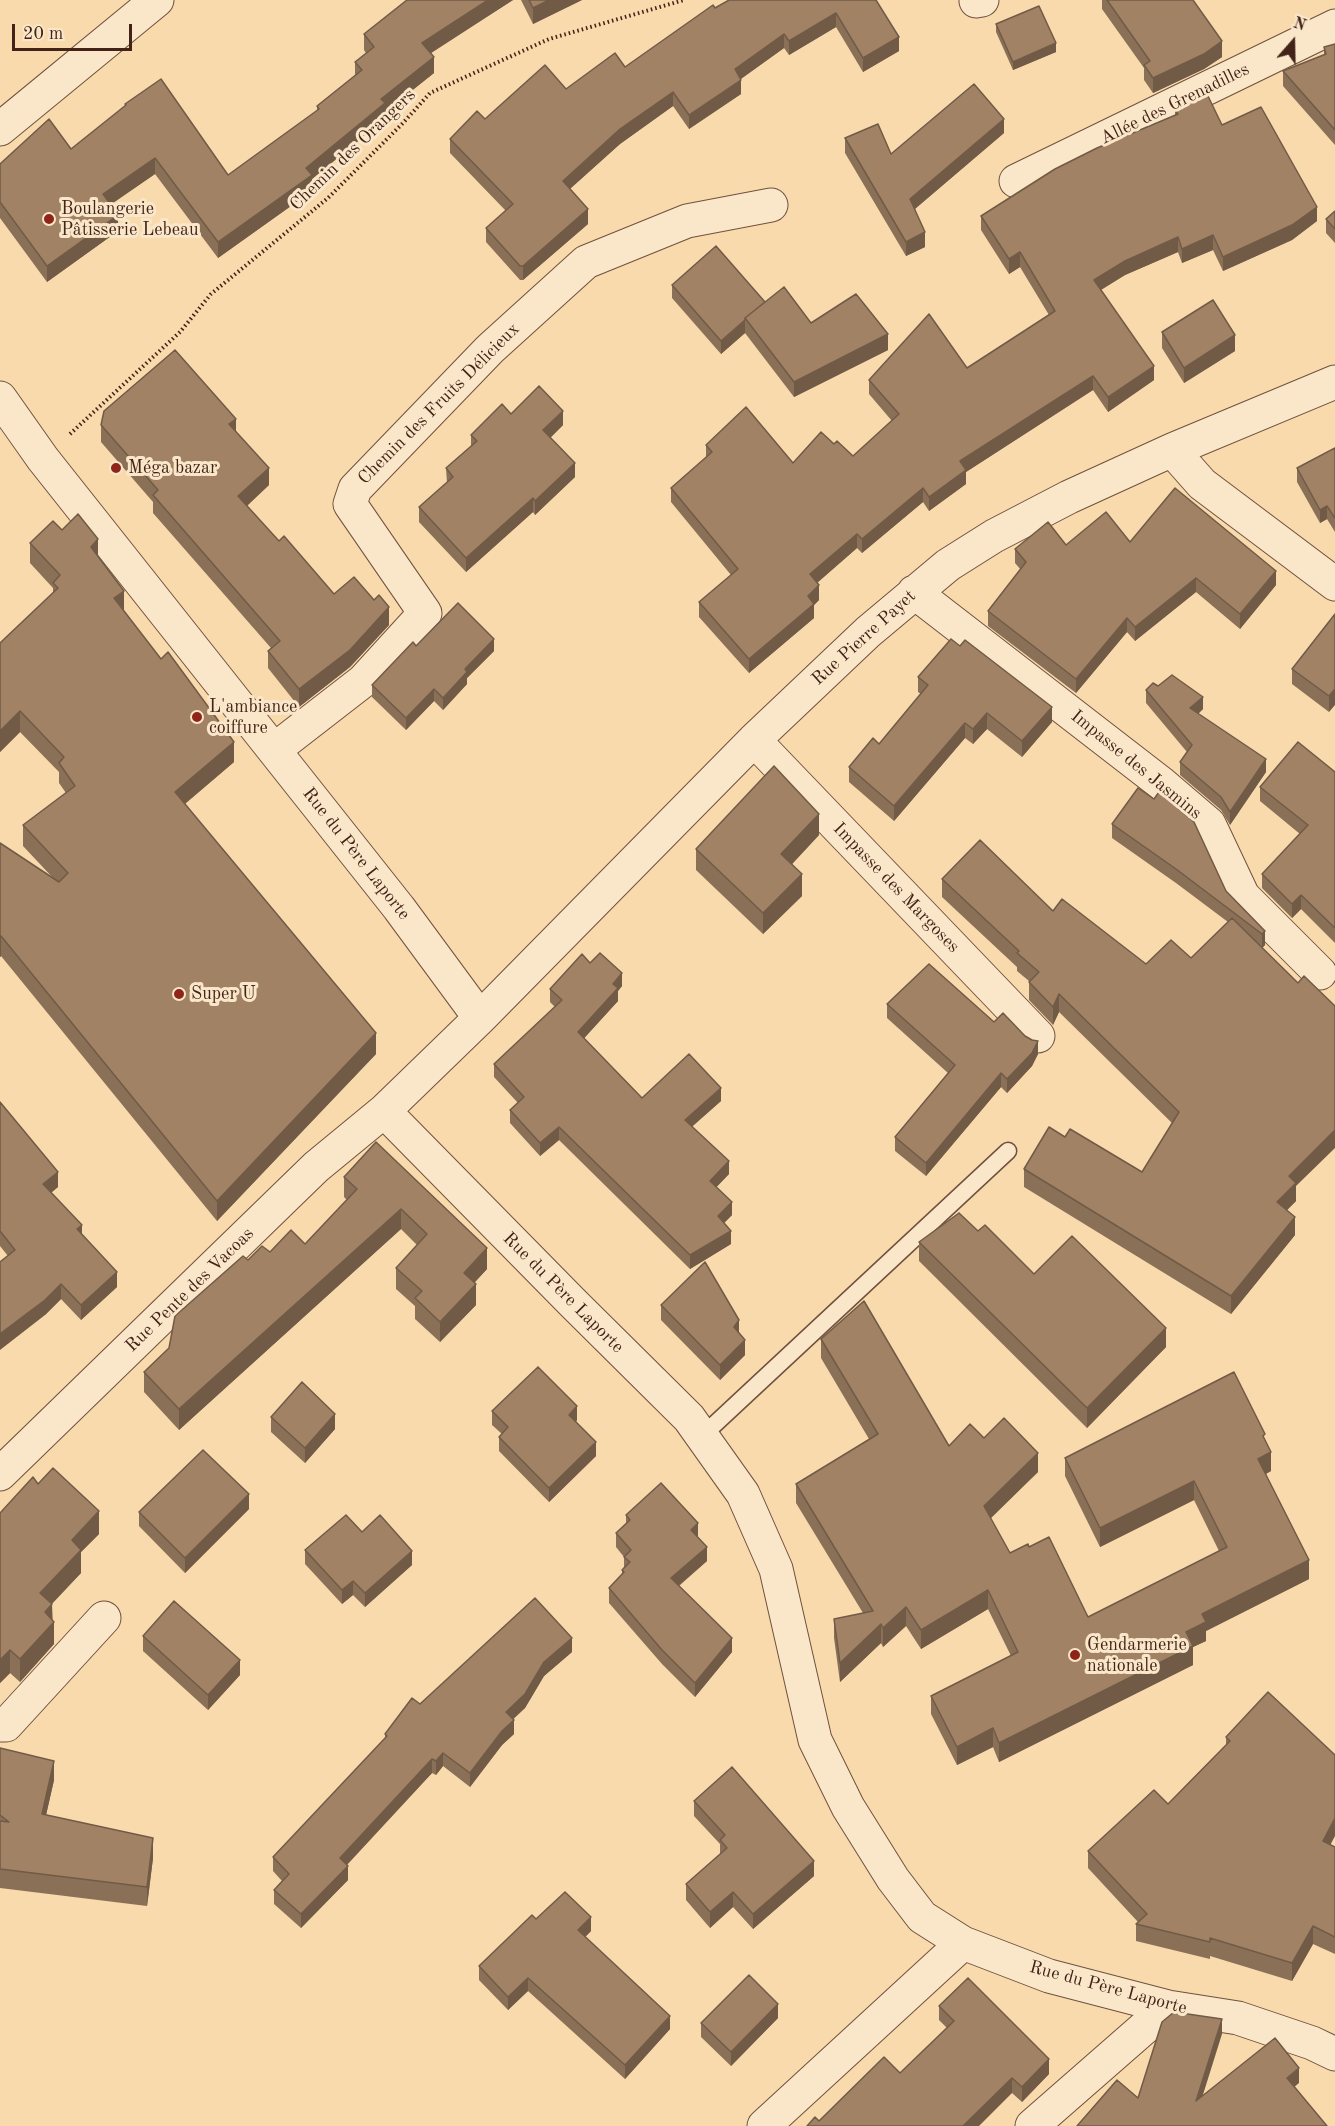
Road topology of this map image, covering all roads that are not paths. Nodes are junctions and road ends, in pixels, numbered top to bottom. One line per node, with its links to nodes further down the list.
1 (157, 0): 3 (street)
2 (1335, 26): 4 (street, Allée des Grenadilles)
3 (0, 129)
4 (1016, 181)
5 (771, 205): 12 (street, Chemin des Fruits Délicieux)
6 (1335, 382): 8 (street, Rue Pierre Payet)
7 (0, 398): 12 (street, Rue du Père Laporte)
8 (1172, 450): 9 (street); 10 (street, Rue Pierre Payet)
9 (1335, 584)
10 (914, 592): 11 (street, Rue Pierre Payet); 13 (street, Impasse des Jasmins)
11 (754, 740): 14 (street, Rue Pierre Payet); 15 (street, Impasse des Margoses)
12 (274, 750): 14 (street, Rue du Père Laporte)
13 (1320, 973)
14 (480, 1018): 16 (street)
15 (1038, 1036)
16 (384, 1111): 18 (street, Rue du Père Laporte); 19 (street, Rue Pente des Vacoas)
17 (1008, 1151): 18 (lane)
18 (702, 1436): 22 (street, Rue du Père Laporte)
19 (0, 1474)
20 (104, 1618): 21 (street)
21 (0, 1725)
22 (963, 1943): 23 (street, Rue du Père Laporte); 25 (street)
23 (1167, 2007): 24 (street, Rue du Père Laporte); 26 (street)
24 (1335, 2054)
25 (764, 2126)
26 (1032, 2126)

